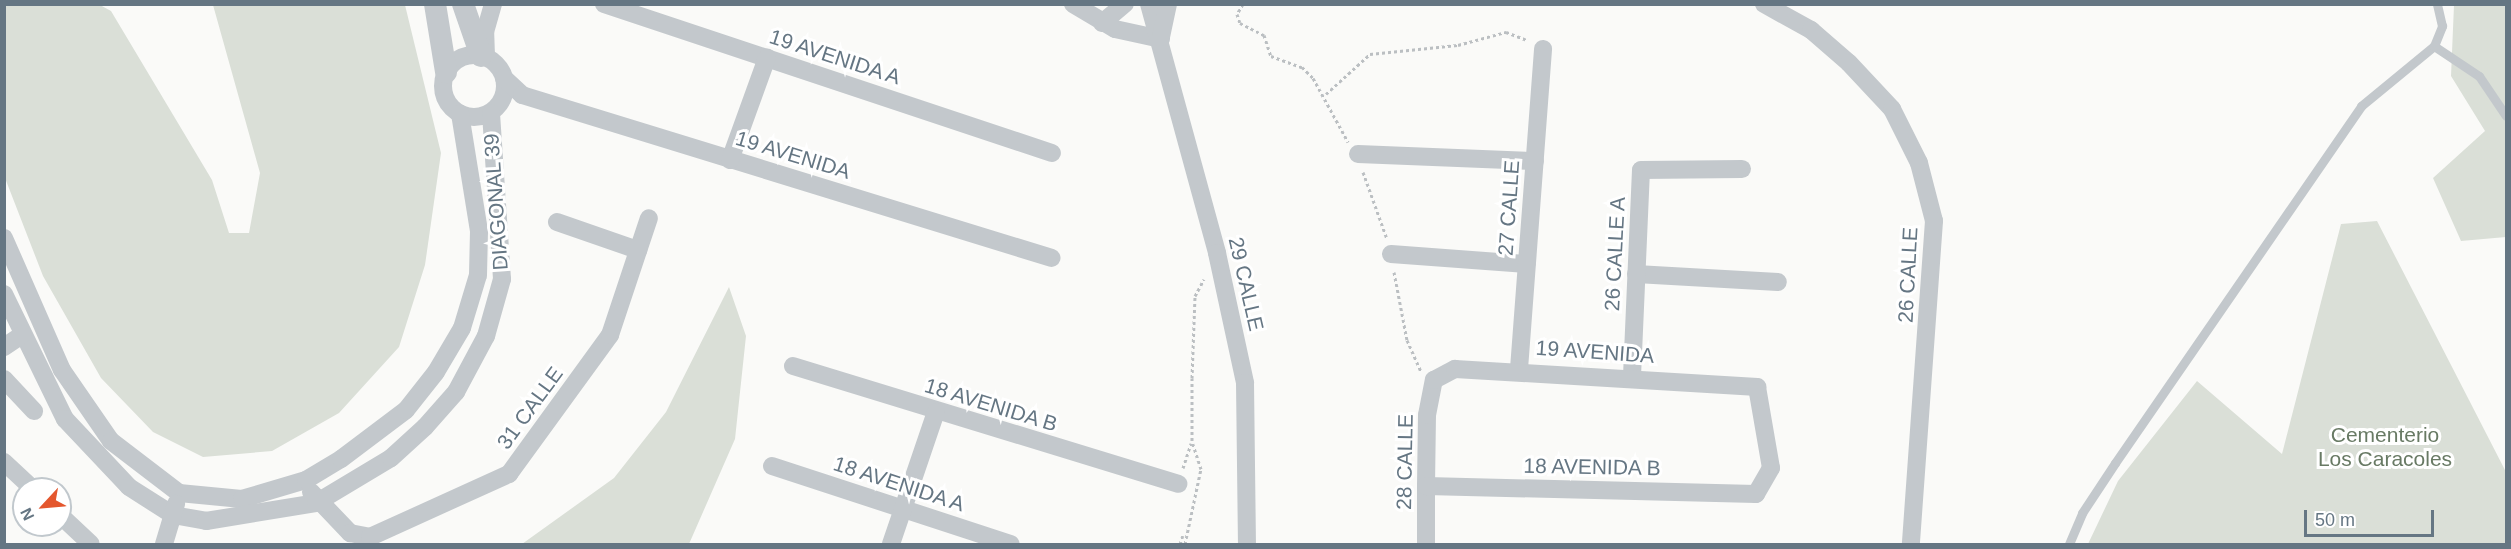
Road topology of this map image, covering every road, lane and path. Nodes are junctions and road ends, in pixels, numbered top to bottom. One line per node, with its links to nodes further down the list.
1 (435, 4): 18 (street)
2 (464, 4): 16 (street)
3 (493, 4): 16 (street)
4 (604, 4): 17 (street, 19 AVENIDA A)
5 (1073, 4): 12 (street)
6 (1125, 4): 12 (street)
7 (1149, 4): 13 (street, 29 CALLE)
8 (1168, 4): 13 (street, 29 CALLE)
9 (1243, 4): 20 (path)
10 (1764, 4): 70 (street, 26 CALLE)
11 (2437, 4): 14 (lane)
12 (1102, 23): 13 (street)
13 (1161, 39): 34 (street, 29 CALLE)
14 (2434, 46): 24 (lane); 71 (lane)
15 (1543, 50): 20 (path); 28 (street, 27 CALLE)
16 (484, 57): 18 (street); 19 (street)
17 (767, 58): 25 (street, 19 AVENIDA A); 27 (street)
18 (446, 72): 23 (street)
19 (504, 78): 21 (street, 19 AVENIDA); 22 (street)
20 (1326, 94): 26 (path)
21 (522, 95): 22 (street); 27 (street, 19 AVENIDA)
22 (496, 106): 23 (street); 59 (street, DIAGONAL 39)
23 (460, 114): 54 (street, DIAGONAL 39)
24 (2506, 116)
25 (1052, 153)
26 (1358, 154): 28 (street); 35 (path)
27 (730, 160): 36 (street, 19 AVENIDA)
28 (1535, 161): 37 (street, 27 CALLE)
29 (1742, 169): 38 (street, 26 CALLE A)
30 (650, 218): 33 (street, 31 CALLE)
31 (557, 222): 33 (street)
32 (4, 238): 57 (street)
33 (638, 250): 59 (street, 31 CALLE)
34 (1217, 253): 50 (path); 68 (street, 29 CALLE)
35 (1391, 254): 37 (street); 47 (path)
36 (1052, 258)
37 (1527, 264): 44 (street, 27 CALLE)
38 (1636, 274): 39 (street); 45 (street, 26 CALLE A)
39 (1778, 282)
40 (4, 294): 41 (street, DIAGONAL 39)
41 (22, 334): 42 (street); 61 (street, DIAGONAL 39)
42 (4, 347)
43 (793, 366): 49 (street, 18 AVENIDA B)
44 (1519, 369): 45 (street, 19 AVENIDA); 47 (street, 19 AVENIDA)
45 (1632, 376): 58 (street, 19 AVENIDA)
46 (4, 379): 48 (street)
47 (1434, 380): 56 (street, 28 CALLE)
48 (34, 411)
49 (936, 412): 55 (street, 18 AVENIDA B); 60 (street)
50 (1192, 441): 55 (path); 67 (path)
51 (4, 462): 53 (street)
52 (772, 466): 60 (street, 18 AVENIDA A)
53 (20, 477)
54 (306, 480): 57 (street, DIAGONAL 39); 59 (street)
55 (1178, 484)
56 (1426, 486): 58 (street, 18 AVENIDA B); 69 (street, 28 CALLE)
57 (179, 493): 61 (street)
58 (1756, 494)
59 (316, 503): 61 (street, DIAGONAL 39)
60 (903, 510): 65 (street); 66 (street, 18 AVENIDA A)
61 (172, 515): 64 (street)
62 (72, 526): 63 (street)
63 (91, 544)
64 (164, 544)
65 (891, 544)
66 (1011, 544)
67 (1183, 544)
68 (1247, 544)
69 (1426, 544)
70 (1911, 544)
71 (2069, 544)

